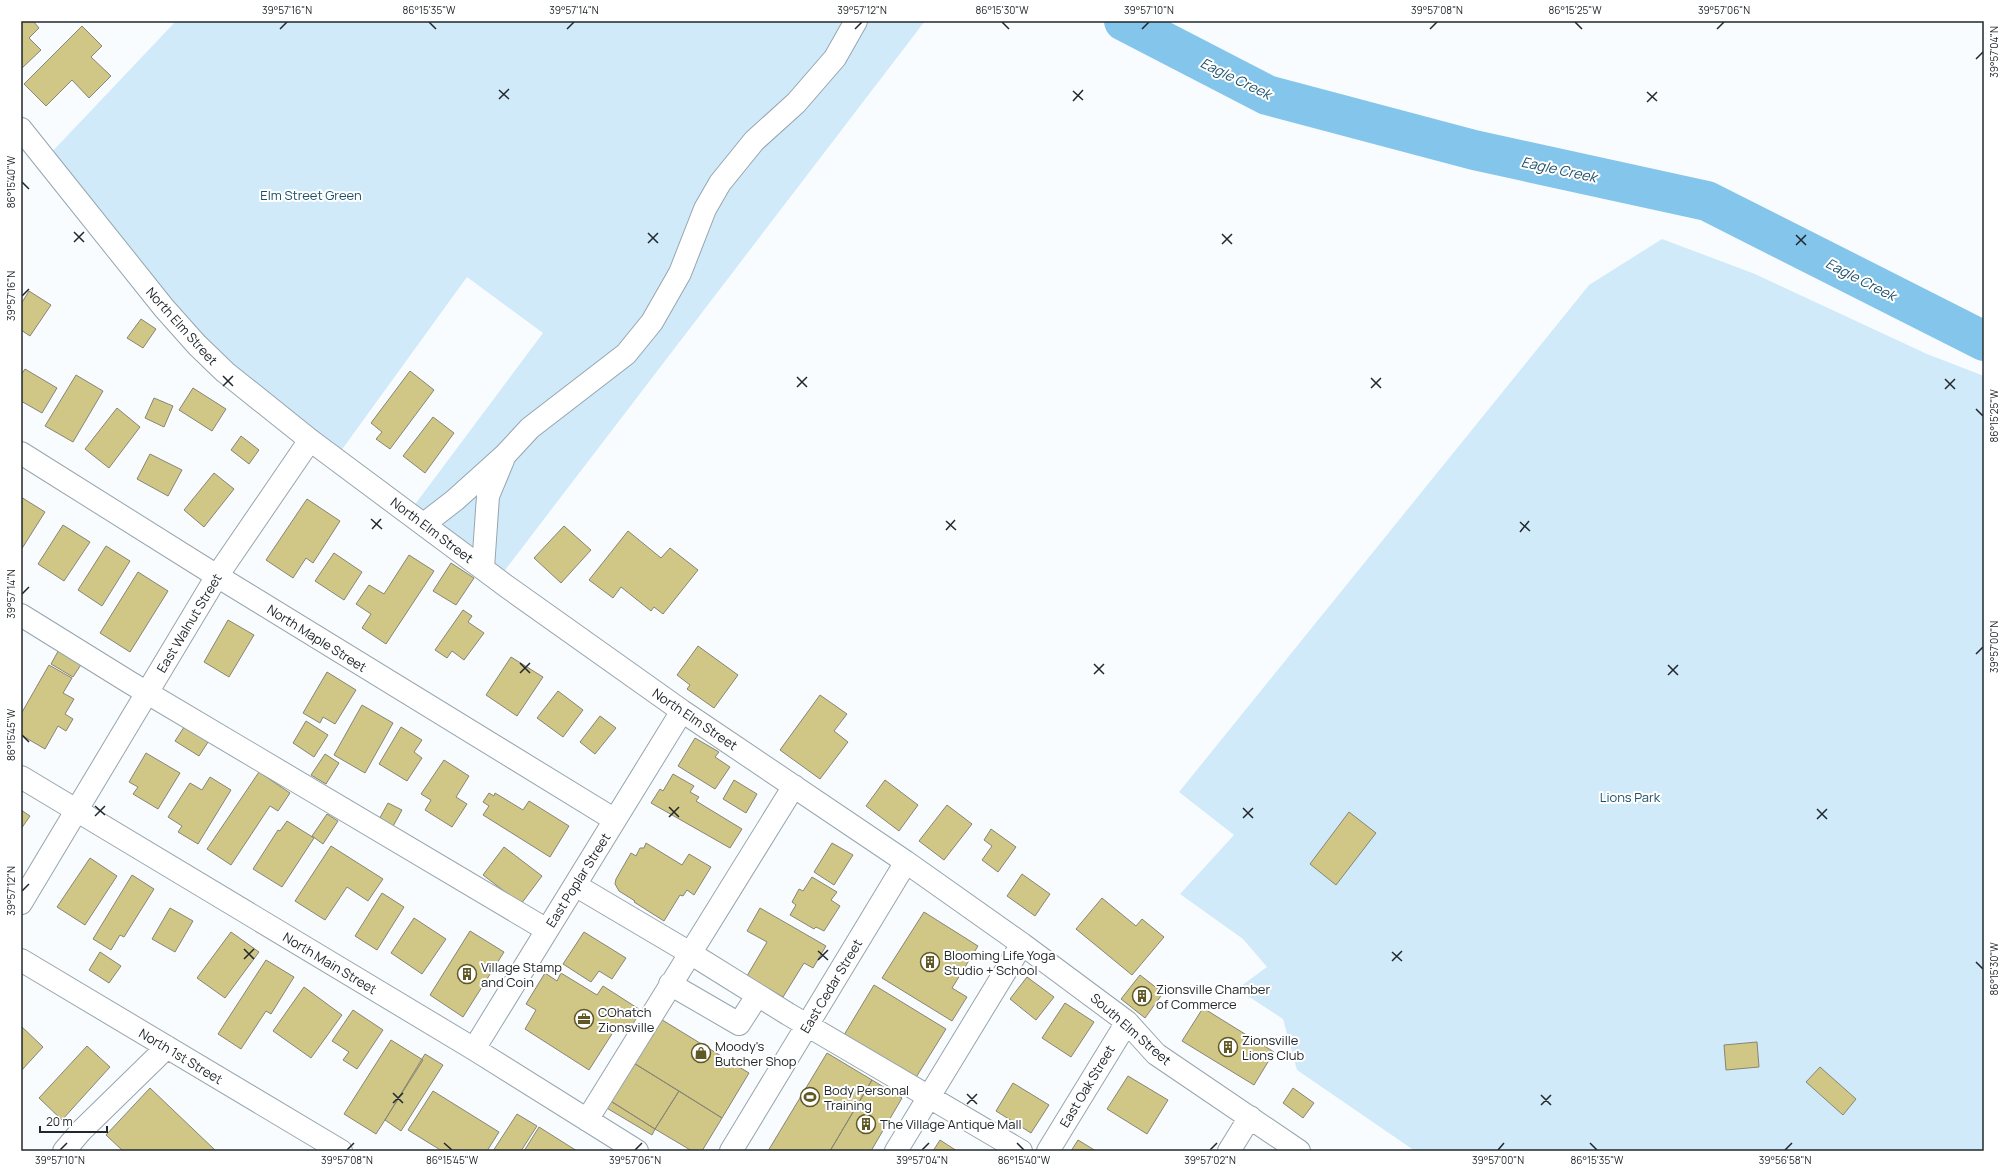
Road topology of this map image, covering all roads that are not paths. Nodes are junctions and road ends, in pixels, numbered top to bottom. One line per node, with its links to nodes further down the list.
1 (856, 21): 5 (street)
2 (21, 129): 3 (street, North Elm Street)
3 (310, 440): 6 (street, North Elm Street); 8 (street, East Walnut Street)
4 (21, 453): 8 (street, North Maple Street)
5 (505, 455): 6 (street); 7 (street)
6 (424, 524): 7 (street, North Elm Street)
7 (483, 568): 11 (street, North Elm Street)
8 (217, 576): 10 (street, East Walnut Street); 15 (street, North Maple Street)
9 (21, 615): 10 (street)
10 (147, 693): 14 (street, East Walnut Street); 19 (street)
11 (682, 711): 13 (street, North Elm Street); 15 (street, East Poplar Street)
12 (21, 777): 14 (street, North Main Street)
13 (794, 786): 16 (street, North Elm Street); 21 (street)
14 (76, 810): 18 (street, East Walnut Street); 28 (street, North Main Street)
15 (615, 820): 17 (street, East Poplar Street)
16 (906, 862): 20 (street, South Elm Street); 26 (street, East Cedar Street)
17 (575, 885): 19 (street, East Poplar Street); 21 (street)
18 (21, 903)
19 (547, 930): 28 (street, East Poplar Street)
20 (1022, 944): 25 (street, South Elm Street); 29 (street)
21 (690, 953): 23 (street); 24 (street)
22 (21, 960): 27 (street, North 1st Street)
23 (670, 984): 24 (street); 31 (street)
24 (757, 996): 26 (street)
25 (1127, 1022): 30 (street, South Elm Street); 39 (street, East Oak Street)
26 (807, 1026): 29 (street); 36 (street, East Cedar Street)
27 (167, 1047): 32 (street, North 1st Street); 33 (street)
28 (474, 1049): 31 (street, North Main Street)
29 (928, 1098): 37 (street); 38 (street)
30 (1250, 1117): 40 (street); 41 (street, South Elm Street)
31 (587, 1120): 35 (street, North Main Street)
32 (316, 1145): 34 (street, North 1st Street)
33 (64, 1151)
34 (341, 1151)
35 (637, 1151)
36 (731, 1151)
37 (896, 1151)
38 (1020, 1151)
39 (1048, 1151)
40 (1229, 1151)
41 (1299, 1151)

